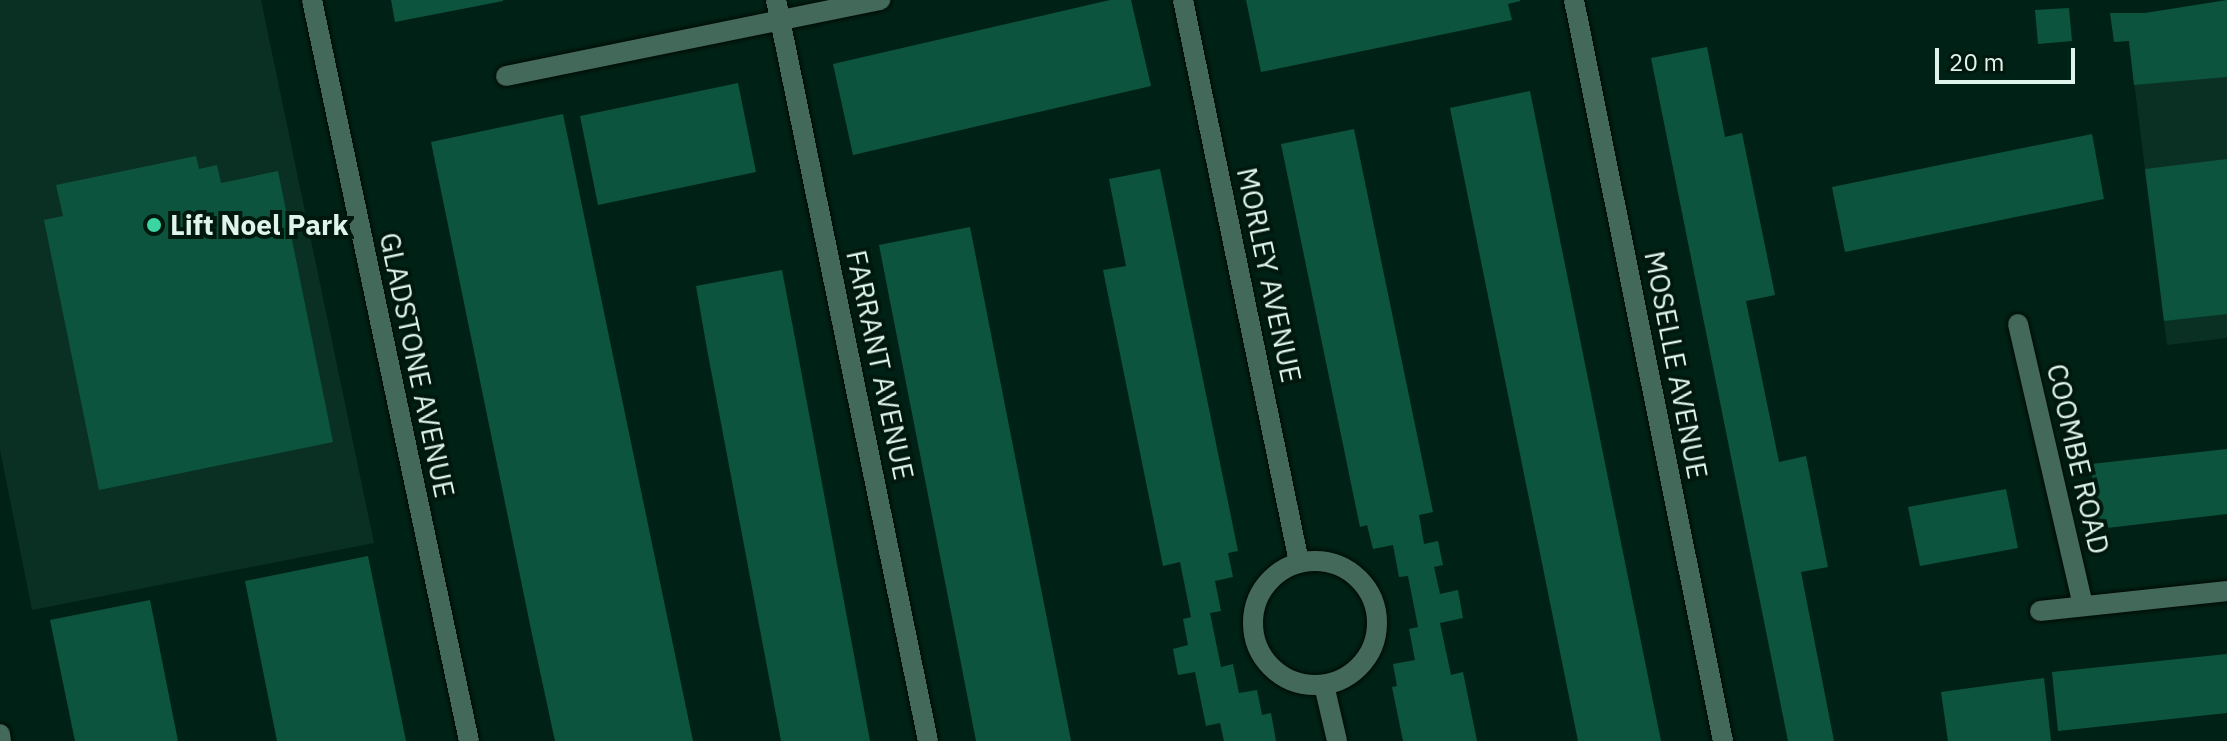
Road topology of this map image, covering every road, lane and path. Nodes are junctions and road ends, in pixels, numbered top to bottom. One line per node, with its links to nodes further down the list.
1 (312, 0): 16 (street, GLADSTONE AVENUE)
2 (776, 0): 6 (street, FARRANT AVENUE)
3 (880, 0): 6 (street)
4 (1183, 0): 9 (street, MORLEY AVENUE)
5 (1574, 0): 19 (street, MOSELLE AVENUE)
6 (781, 21): 7 (street); 17 (street, FARRANT AVENUE)
7 (506, 76)
8 (2018, 324): 11 (street, COOMBE ROAD)
9 (1299, 562): 13 (street); 13 (street)
10 (2227, 591): 11 (street)
11 (2083, 606): 12 (street)
12 (2040, 611)
13 (1324, 685): 18 (street)
14 (0, 734): 15 (street)
15 (1, 741)
16 (469, 741)
17 (928, 741)
18 (1337, 741)
19 (1723, 741)

